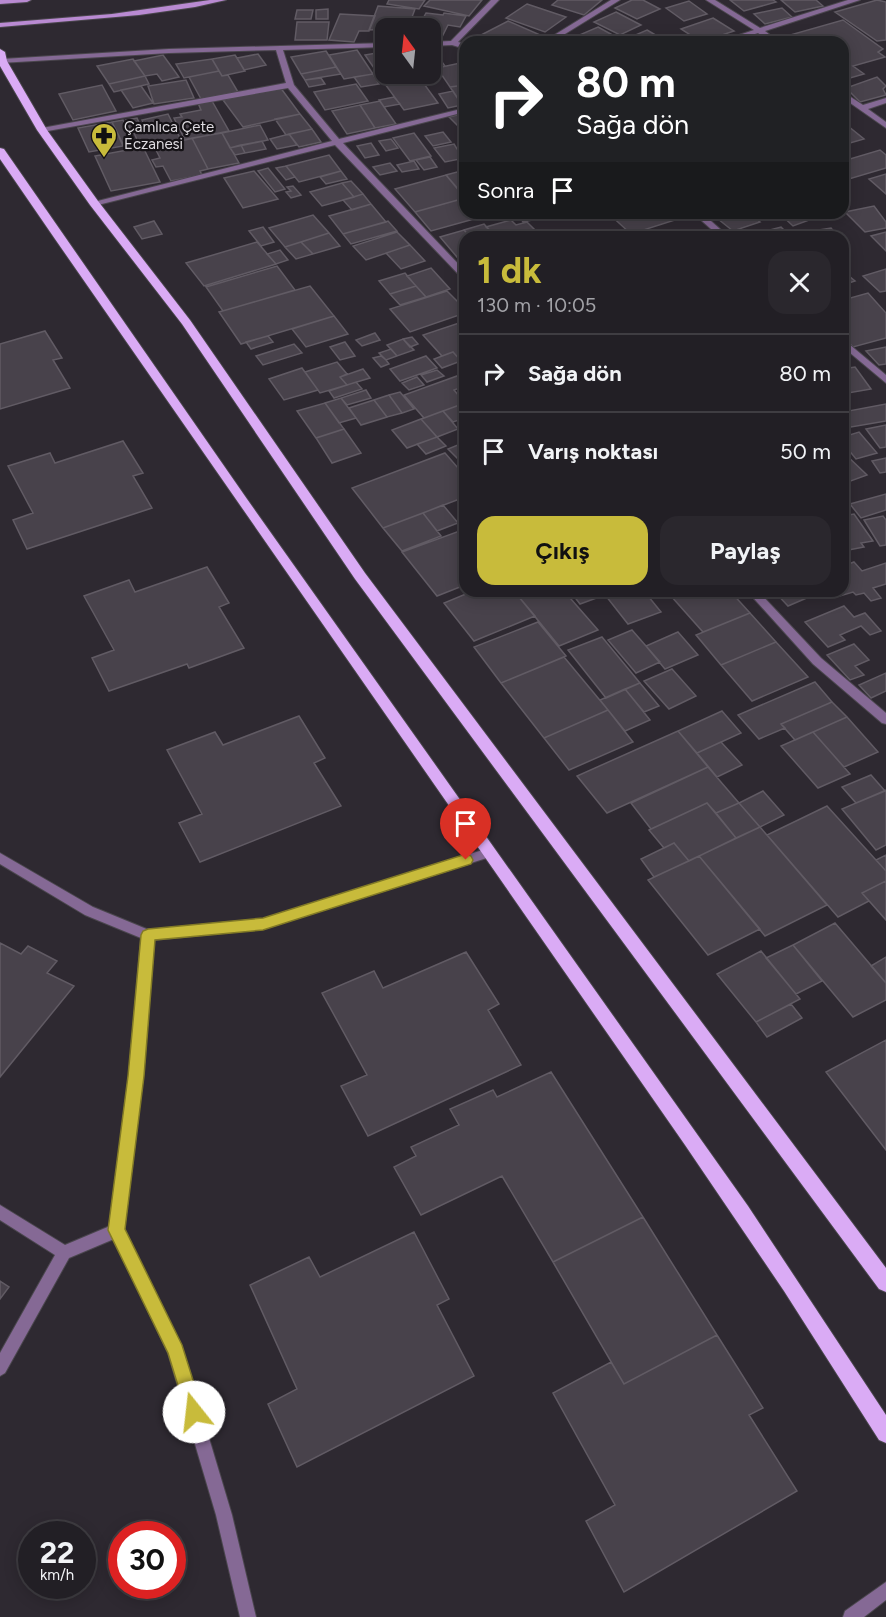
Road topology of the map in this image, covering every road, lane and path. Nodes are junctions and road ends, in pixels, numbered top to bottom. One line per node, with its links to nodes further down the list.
1 (27, 0): 7 (main road)
2 (222, 0): 8 (main road)
3 (495, 0): 10 (street)
4 (616, 0): 11 (street)
5 (710, 0): 9 (street)
6 (856, 0): 9 (street)
7 (0, 2)
8 (0, 25)
9 (759, 30): 12 (street); 13 (street)
10 (460, 36)
11 (557, 36)
12 (740, 36)
13 (767, 36)
14 (459, 37): 15 (street)
15 (453, 43): 16 (street); 18 (street)
16 (441, 44)
17 (375, 45): 19 (street)
18 (459, 45)
19 (279, 48): 20 (street); 21 (street)
20 (1, 56): 27 (main road)
21 (290, 85): 27 (street); 28 (street)
22 (849, 98): 24 (street)
23 (886, 100): 24 (street)
24 (862, 108): 26 (street)
25 (459, 112): 28 (street)
26 (886, 126)
27 (42, 130): 30 (main road)
28 (337, 142): 30 (street); 33 (street)
29 (0, 151): 38 (main road)
30 (94, 203): 44 (main road)
31 (704, 219): 32 (street)
32 (718, 231)
33 (459, 270)
34 (849, 347): 35 (street)
35 (886, 380)
36 (758, 597): 37 (street)
37 (886, 720)
38 (489, 853): 40 (street); 46 (main road)
39 (0, 858): 40 (street)
40 (148, 935): 42 (street)
41 (0, 1212): 43 (street)
42 (117, 1230): 43 (street); 48 (street)
43 (64, 1253): 45 (street)
44 (886, 1283)
45 (0, 1368)
46 (886, 1433)
47 (886, 1590): 49 (street)
48 (248, 1617)
49 (851, 1617)

